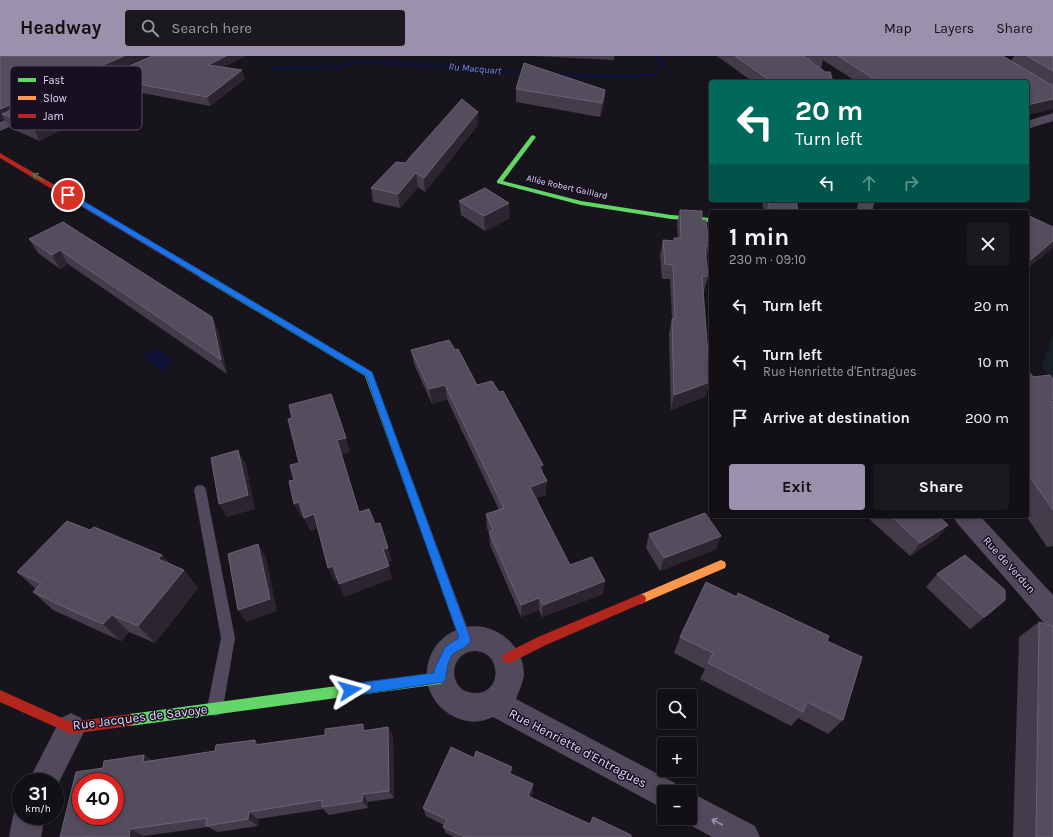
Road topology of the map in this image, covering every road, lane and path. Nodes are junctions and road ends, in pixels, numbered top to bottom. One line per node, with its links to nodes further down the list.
1 (2, 110): 2 (street)
2 (10, 116)
3 (1053, 117): 5 (street)
4 (10, 122): 6 (street)
5 (1029, 124)
6 (0, 127)
7 (533, 136): 9 (street, Allée Robert Gaillard)
8 (0, 154): 14 (street, one-way to 8)
9 (709, 220)
10 (200, 490): 19 (lane, Rue Jacques de Savoye)
11 (967, 518): 13 (street, Rue de Verdun)
12 (721, 565): 15 (street)
13 (1053, 614)
14 (466, 640): 15 (street); 16 (street)
15 (508, 658): 18 (street)
16 (440, 678): 18 (street); 19 (street, Rue Jacques de Savoye)
17 (0, 696): 20 (street, Rue Jacques de Savoye)
18 (493, 702): 22 (street, Rue Henriette d'Entragues)
19 (215, 708): 20 (street, Rue Jacques de Savoye)
20 (71, 728): 21 (street)
21 (48, 773)
22 (657, 790)
23 (697, 812): 26 (street, one-way to 23)
24 (27, 825): 25 (street)
25 (25, 837)
26 (744, 837)

